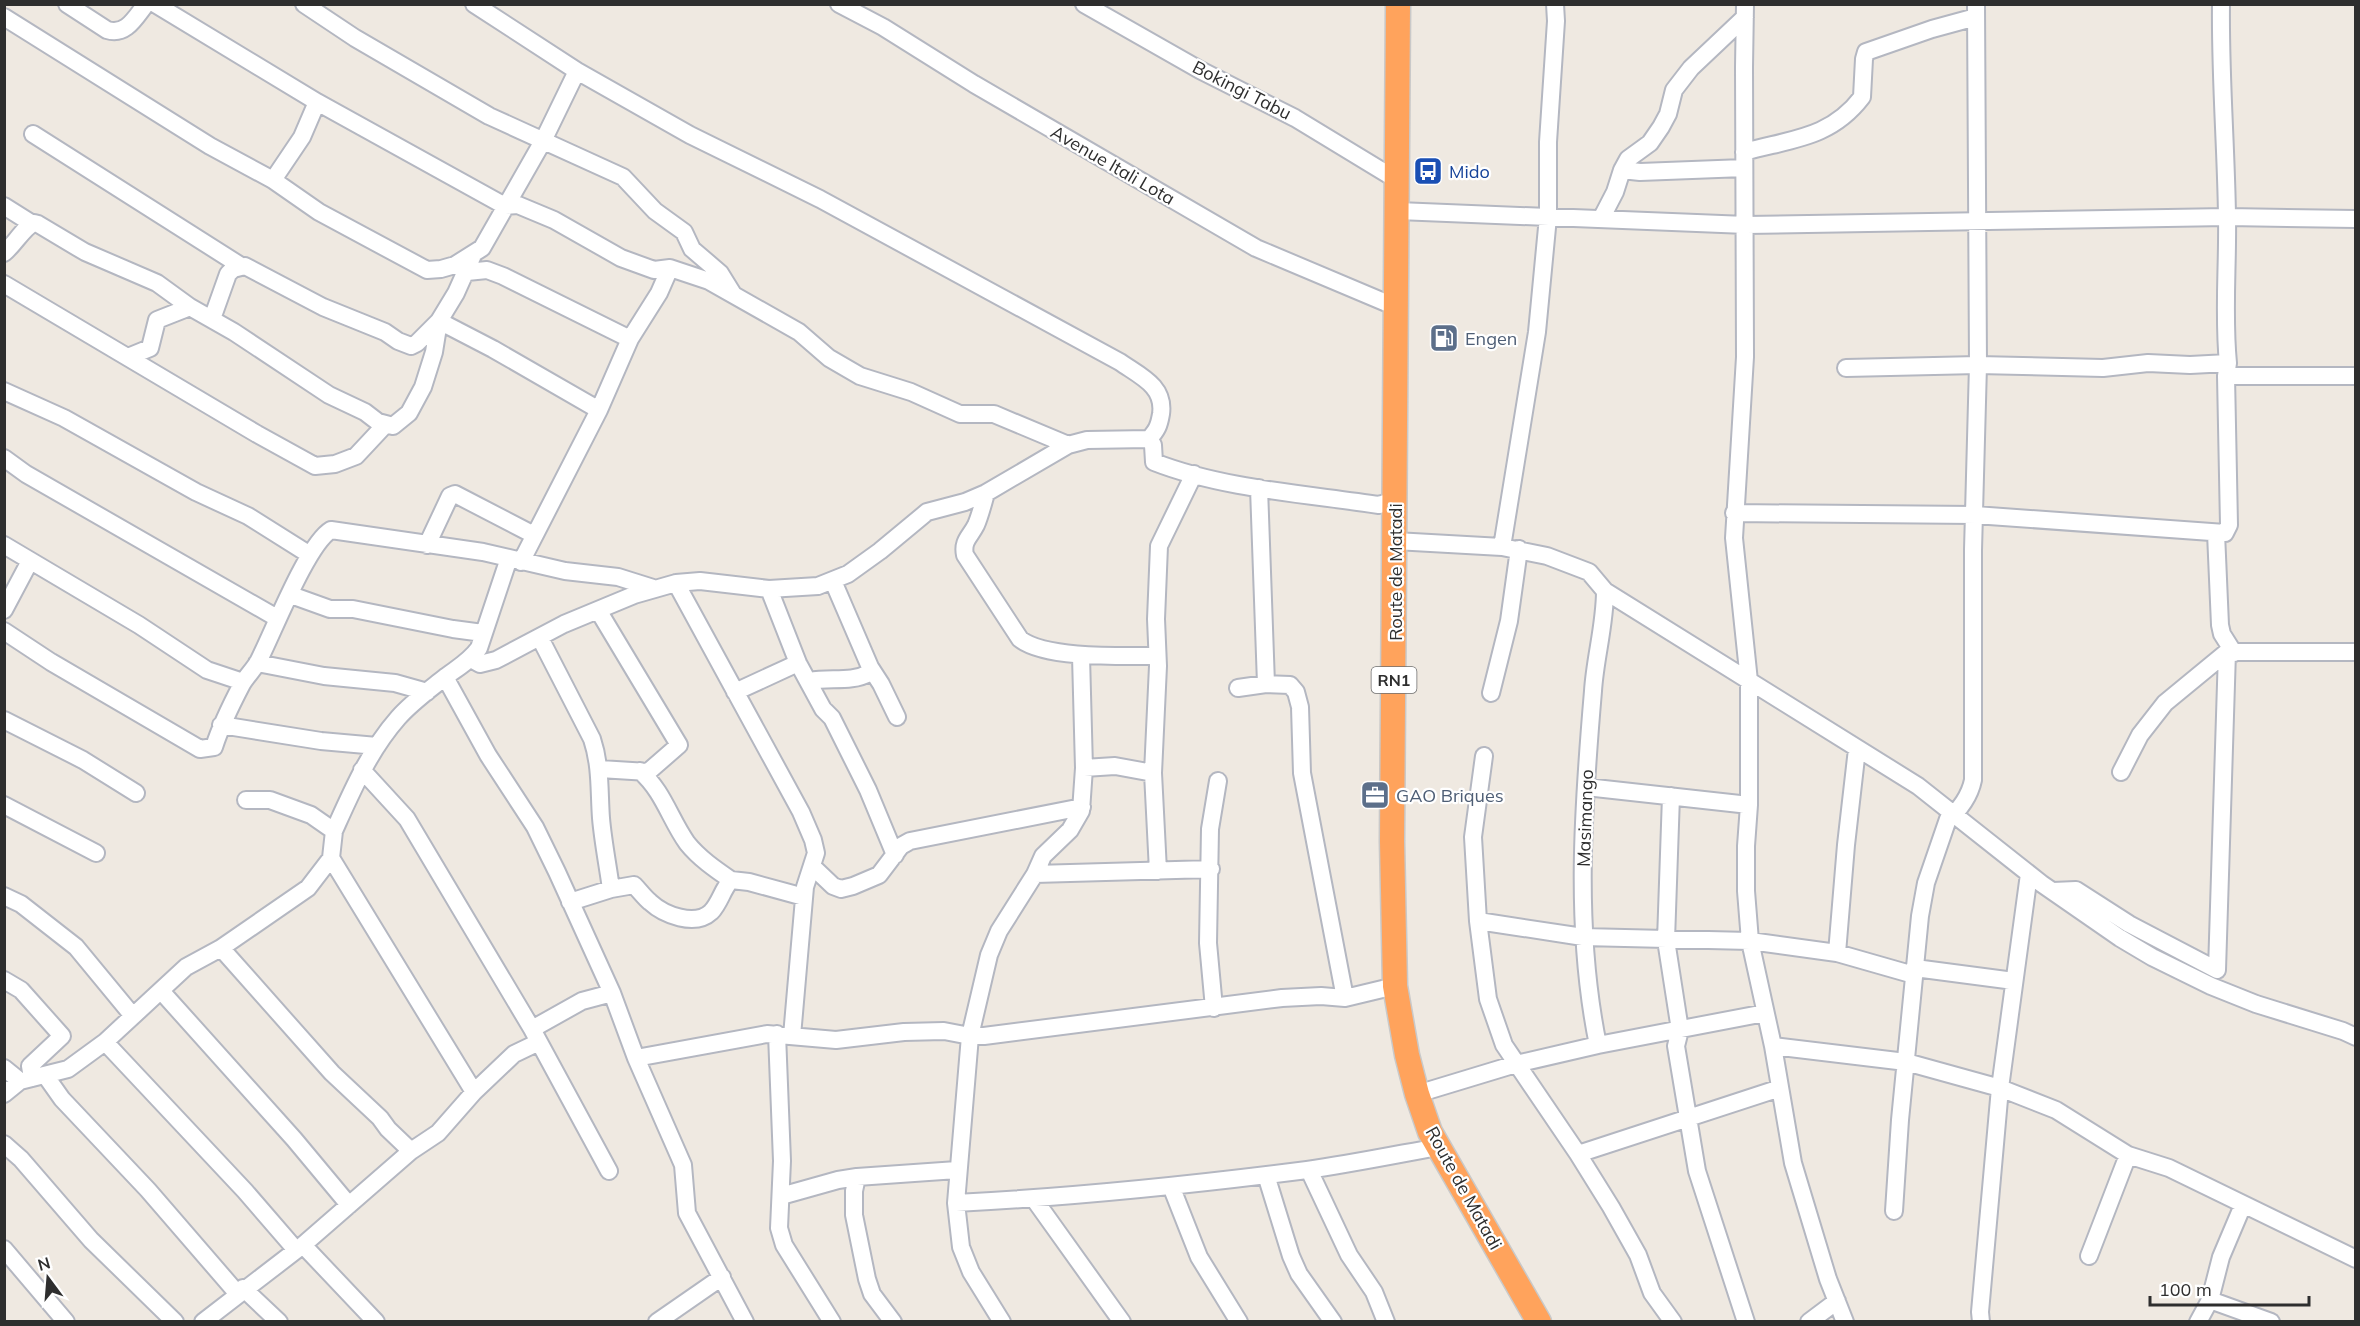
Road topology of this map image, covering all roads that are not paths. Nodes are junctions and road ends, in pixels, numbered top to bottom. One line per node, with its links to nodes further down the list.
1 (67, 4): 2 (street)
2 (146, 4)
3 (155, 4): 15 (street)
4 (304, 4): 17 (street)
5 (474, 4): 14 (street)
6 (839, 4): 40 (street, Avenue Itali Lota)
7 (1084, 4): 21 (street, Bokingi Tabu)
8 (1398, 4): 21 (highway, Route de Matadi / RN1)
9 (1555, 4): 25 (street)
10 (2221, 4): 26 (street)
11 (1745, 11): 18 (street); 19 (street)
12 (1976, 11): 18 (street); 29 (street)
13 (4, 17): 20 (street)
14 (577, 71): 17 (street); 52 (street)
15 (317, 102): 20 (street); 23 (street)
16 (33, 134): 34 (street)
17 (543, 141): 23 (street); 38 (street)
18 (1744, 160): 19 (street); 31 (street)
19 (1622, 170): 27 (street)
20 (273, 180): 33 (street)
21 (1397, 180): 24 (highway, Route de Matadi / RN1)
22 (4, 206): 30 (street)
23 (505, 206): 33 (street); 35 (street)
24 (1398, 211): 25 (street); 40 (highway, Route de Matadi / RN1)
25 (1548, 217): 27 (street); 66 (street)
26 (2227, 217): 28 (street); 29 (street); 47 (street)
27 (1601, 219): 31 (street)
28 (2355, 219)
29 (1978, 222): 31 (street); 45 (street)
30 (31, 224): 32 (street); 39 (street)
31 (1746, 225): 59 (street)
32 (4, 253)
33 (473, 255): 36 (street)
34 (241, 266): 41 (street); 42 (street)
35 (670, 268): 38 (street); 43 (street)
36 (467, 272): 42 (street); 43 (street)
37 (4, 284): 44 (street)
38 (734, 294): 53 (street)
39 (190, 307): 41 (street); 44 (street)
40 (1396, 308): 58 (highway, Route de Matadi / RN1)
41 (212, 319): 51 (street)
42 (439, 321): 50 (street); 51 (street)
43 (630, 339): 50 (street)
44 (128, 357): 51 (street)
45 (1978, 365): 46 (street); 47 (street); 60 (street)
46 (1846, 368)
47 (2227, 370): 48 (street); 61 (street)
48 (2355, 376)
49 (4, 391): 67 (street)
50 (599, 410): 62 (street)
51 (385, 425)
52 (1149, 439): 53 (street); 55 (street)
53 (1068, 445): 57 (street)
54 (4, 458): 78 (street)
55 (1194, 474): 56 (street); 85 (street)
56 (1259, 488): 58 (street); 94 (street)
57 (986, 493): 70 (street); 84 (street)
58 (1395, 500): 63 (highway, Route de Matadi / RN1)
59 (1734, 513): 60 (street); 92 (street)
60 (1975, 515): 61 (street); 119 (street)
61 (2217, 533): 82 (street)
62 (534, 535): 65 (street); 68 (street)
63 (1395, 541): 66 (street); 144 (highway, Route de Matadi / RN1)
64 (4, 545): 69 (street)
65 (427, 545): 67 (street); 68 (street)
66 (1511, 548): 74 (street); 98 (street)
67 (310, 555): 75 (street)
68 (515, 560): 72 (street); 80 (street)
69 (30, 561): 76 (street); 93 (street)
70 (833, 581): 73 (street); 89 (street)
71 (676, 583): 72 (street); 73 (street); 97 (street)
72 (653, 588): 77 (street)
73 (769, 589): 88 (street)
74 (1605, 591): 92 (street); 112 (street, Masimango)
75 (291, 595): 78 (street); 80 (street)
76 (4, 610)
77 (598, 610): 81 (street); 108 (street)
78 (277, 618): 87 (street)
79 (4, 631): 101 (street)
80 (483, 633): 86 (street)
81 (540, 638): 86 (street); 106 (street)
82 (2230, 652): 83 (street); 109 (street); 131 (street)
83 (2355, 652)
84 (1081, 656): 85 (street); 105 (street)
85 (1157, 656): 110 (street)
86 (471, 659): 90 (street)
87 (257, 663): 93 (street); 96 (street)
88 (798, 663): 91 (street); 97 (street)
89 (870, 667): 91 (street); 99 (street)
90 (445, 677): 96 (street); 134 (street)
91 (810, 681): 122 (street)
92 (1749, 681): 103 (street); 117 (street)
93 (243, 682): 101 (street)
94 (1266, 684): 95 (street); 147 (street)
95 (1238, 688)
96 (427, 692): 102 (street)
97 (735, 692): 124 (street)
98 (1491, 693)
99 (897, 717)
100 (4, 720): 113 (street)
101 (221, 725): 102 (street)
102 (377, 746): 107 (street)
103 (1857, 749): 119 (street); 140 (street)
104 (1484, 756): 135 (street)
105 (1084, 768): 110 (street); 118 (street)
106 (600, 769): 108 (street); 130 (street)
107 (362, 770): 120 (street); 152 (street)
108 (640, 771): 129 (street)
109 (2121, 772)
110 (1153, 773): 126 (street)
111 (1218, 781): 125 (street)
112 (1586, 787): 114 (street); 136 (street, Masimango)
113 (136, 793)
114 (1671, 796): 117 (street); 137 (street)
115 (246, 800): 120 (street)
116 (4, 805): 121 (street)
117 (1749, 805): 138 (street)
118 (1082, 807): 122 (street); 127 (street)
119 (1954, 815): 128 (street); 141 (street)
120 (334, 831): 123 (street)
121 (96, 853)
122 (895, 855): 124 (street)
123 (331, 858): 139 (street); 166 (street)
124 (812, 866): 133 (street)
125 (1211, 869): 126 (street); 148 (street)
126 (1158, 871): 127 (street)
127 (1035, 874): 154 (street)
128 (2029, 874): 131 (street); 143 (street)
129 (730, 880): 130 (street); 133 (street)
130 (611, 889): 134 (street)
131 (2053, 891): 155 (street)
132 (4, 896): 150 (street)
133 (804, 897): 153 (street)
134 (570, 902): 146 (street)
135 (1478, 921): 136 (street); 161 (street)
136 (1583, 938): 137 (street); 157 (street, Masimango)
137 (1666, 940): 138 (street); 151 (street)
138 (1749, 941): 140 (street); 149 (street)
139 (221, 948): 145 (street); 172 (street)
140 (1837, 953): 141 (street)
141 (1914, 972): 143 (street); 160 (street)
142 (4, 980): 163 (street)
143 (2014, 981): 165 (street)
144 (1395, 986): 147 (street); 168 (highway, Route de Matadi / RN1)
145 (162, 992): 150 (street); 184 (street)
146 (612, 993): 152 (street); 159 (street)
147 (1344, 998): 148 (street)
148 (1214, 1008): 154 (street)
149 (1765, 1013): 151 (street); 158 (street)
150 (133, 1016): 156 (street)
151 (1680, 1030): 157 (street); 169 (street)
152 (536, 1035): 166 (street); 177 (street)
153 (784, 1035): 154 (street); 159 (street); 181 (street)
154 (970, 1036): 175 (street)
155 (2355, 1037)
156 (105, 1042): 163 (street); 187 (street)
157 (1598, 1045): 161 (street)
158 (1773, 1046): 160 (street); 164 (street)
159 (636, 1058): 191 (street)
160 (1906, 1062): 165 (street); 186 (street)
161 (1516, 1064): 168 (street); 173 (street)
162 (4, 1068): 163 (street)
163 (32, 1078): 167 (street); 192 (street)
164 (1780, 1088): 169 (street); 194 (street)
165 (2000, 1088): 174 (street); 214 (street)
166 (474, 1092): 172 (street)
167 (4, 1094)
168 (1417, 1094): 171 (highway, Route de Matadi / RN1)
169 (1689, 1118): 173 (street); 211 (street)
170 (4, 1144): 196 (street)
171 (1438, 1147): 176 (street); 209 (highway, Route de Matadi / RN1)
172 (411, 1151): 184 (street)
173 (1578, 1154): 210 (street)
174 (2128, 1155): 185 (street); 189 (street)
175 (957, 1170): 179 (street); 183 (street)
176 (1309, 1170): 178 (street); 208 (street)
177 (609, 1171)
178 (1266, 1175): 180 (street); 207 (street)
179 (857, 1177): 181 (street); 203 (street)
180 (1171, 1186): 182 (street); 206 (street)
181 (781, 1196): 202 (street)
182 (1034, 1199): 183 (street); 205 (street)
183 (956, 1203): 204 (street)
184 (350, 1205): 187 (street)
185 (2243, 1205): 190 (street); 193 (street)
186 (1894, 1211)
187 (299, 1248): 192 (street); 199 (street)
188 (4, 1249): 195 (street)
189 (2089, 1256)
190 (2355, 1259)
191 (722, 1277): 200 (street); 201 (street)
192 (240, 1291): 197 (street); 198 (street)
193 (2210, 1300): 215 (street); 216 (street)
194 (1836, 1301): 212 (street); 213 (street)
195 (66, 1322)
196 (175, 1322)
197 (203, 1322)
198 (279, 1322)
199 (376, 1322)
200 (657, 1322)
201 (745, 1322)
202 (832, 1322)
203 (893, 1322)
204 (1002, 1322)
205 (1122, 1322)
206 (1239, 1322)
207 (1334, 1322)
208 (1386, 1322)
209 (1539, 1322)
210 (1673, 1322)
211 (1746, 1322)
212 (1809, 1322)
213 (1845, 1322)
214 (1981, 1322)
215 (2198, 1322)
216 (2271, 1322)

